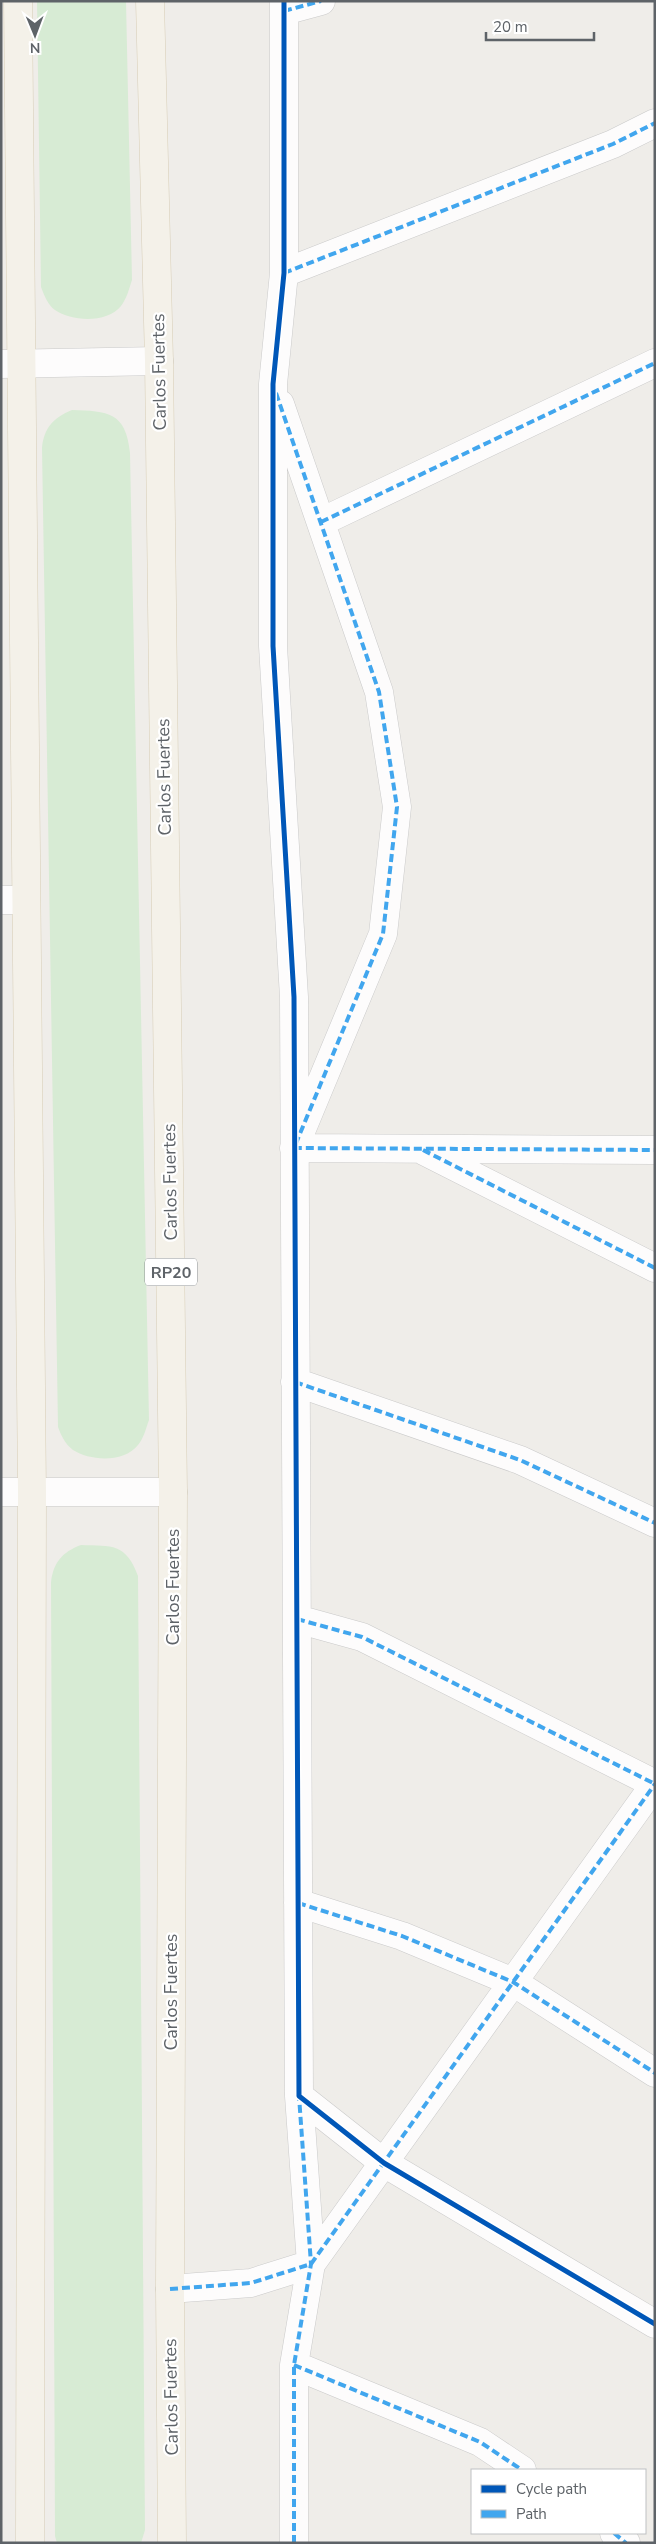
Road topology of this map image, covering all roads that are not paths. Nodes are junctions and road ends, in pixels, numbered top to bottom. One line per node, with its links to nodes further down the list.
1 (18, 1): 9 (main road)
2 (150, 1): 7 (main road, Carlos Fuertes / RP20)
3 (320, 1): 4 (street)
4 (284, 6): 6 (street)
5 (655, 123): 6 (street)
6 (284, 273): 10 (street)
7 (159, 361): 9 (street); 19 (main road, Carlos Fuertes / RP20)
8 (655, 363): 11 (street)
9 (12, 364): 12 (main road)
10 (273, 384): 11 (street); 13 (street)
11 (322, 522): 13 (street)
12 (14, 900): 20 (main road)
13 (294, 1148): 14 (street); 17 (street)
14 (420, 1149): 15 (street); 16 (street)
15 (655, 1150)
16 (655, 1268)
17 (295, 1382): 21 (street); 22 (street)
18 (1, 1492): 20 (street)
19 (173, 1492): 20 (street); 30 (main road, Carlos Fuertes / RP20)
20 (32, 1493): 35 (main road)
21 (655, 1523)
22 (297, 1619): 23 (street); 24 (street)
23 (655, 1784): 25 (street)
24 (298, 1903): 25 (street); 27 (street)
25 (513, 1982): 26 (street); 28 (street)
26 (655, 2073)
27 (299, 2096): 28 (street); 29 (street)
28 (384, 2163): 29 (street); 31 (street)
29 (311, 2264): 30 (street); 32 (street)
30 (170, 2289): 36 (main road, Carlos Fuertes / RP20)
31 (655, 2324)
32 (294, 2365): 33 (street); 37 (street)
33 (520, 2469)
34 (615, 2534): 38 (street)
35 (30, 2543)
36 (172, 2543)
37 (294, 2543)
38 (626, 2543)

